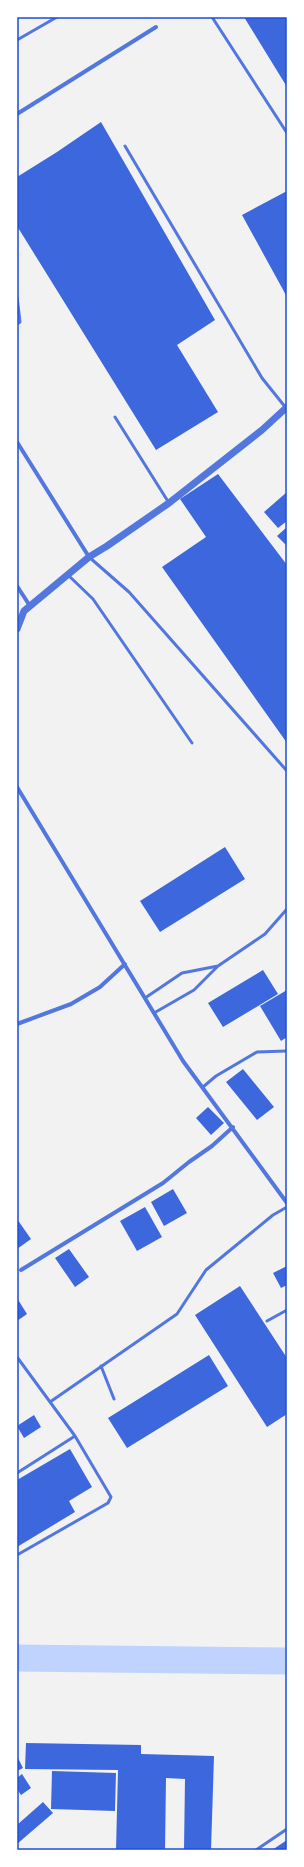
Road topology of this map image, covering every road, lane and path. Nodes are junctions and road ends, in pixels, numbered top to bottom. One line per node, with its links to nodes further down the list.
1 (57, 17): 4 (lane)
2 (212, 17): 6 (lane)
3 (156, 27): 5 (street)
4 (17, 40)
5 (17, 114)
6 (287, 133)
7 (125, 146): 10 (lane)
8 (17, 297): 9 (lane)
9 (17, 324)
10 (286, 407): 13 (street)
11 (115, 417): 13 (lane)
12 (17, 442): 14 (street)
13 (169, 503): 14 (street)
14 (89, 557): 15 (street); 20 (lane)
15 (68, 575): 17 (street); 19 (lane)
16 (17, 586): 17 (street)
17 (30, 606): 18 (street)
18 (17, 629)
19 (192, 743)
20 (287, 771)
21 (17, 787): 23 (street)
22 (287, 910): 24 (lane)
23 (125, 964): 25 (street); 27 (street)
24 (218, 966): 25 (lane); 26 (lane)
25 (145, 998): 26 (street)
26 (154, 1013): 29 (street)
27 (17, 1024)
28 (287, 1051): 29 (lane)
29 (203, 1087): 30 (street)
30 (233, 1127): 31 (street); 33 (street)
31 (287, 1203)
32 (287, 1206): 37 (lane)
33 (21, 1270)
34 (287, 1310): 35 (lane)
35 (267, 1321)
36 (17, 1358): 39 (lane)
37 (101, 1366): 38 (lane); 39 (lane)
38 (114, 1399)
39 (50, 1402): 40 (lane)
40 (75, 1436): 41 (lane); 42 (lane)
41 (17, 1473)
42 (17, 1555)
43 (287, 1829): 44 (lane)
44 (256, 1850)

